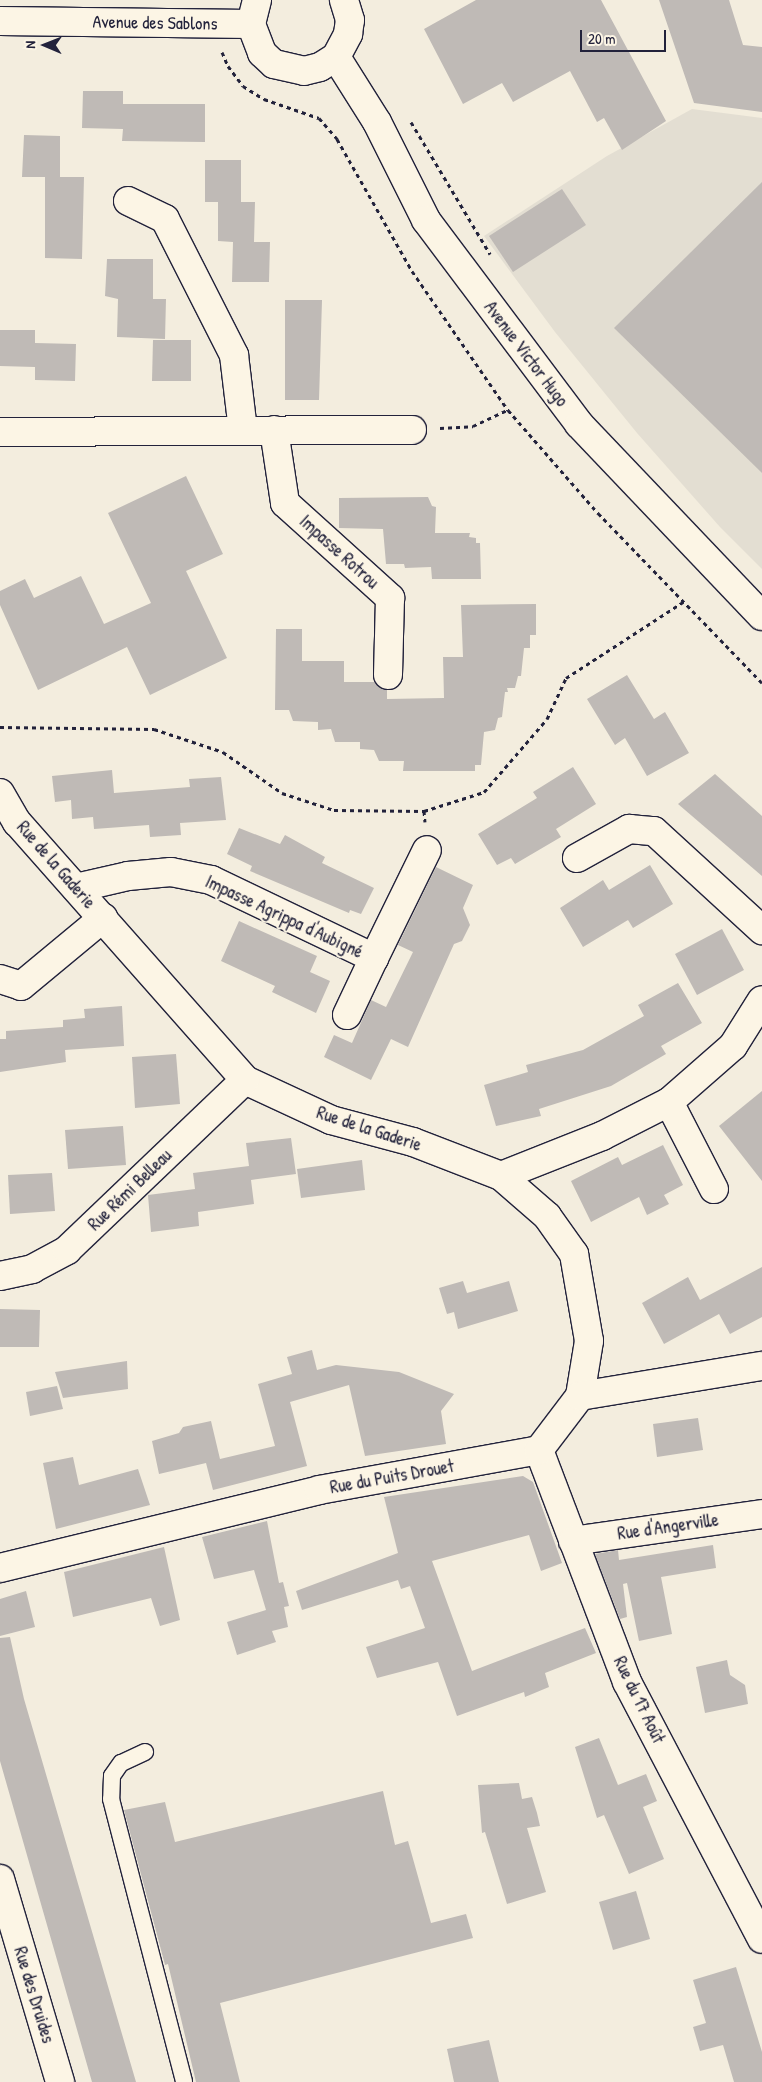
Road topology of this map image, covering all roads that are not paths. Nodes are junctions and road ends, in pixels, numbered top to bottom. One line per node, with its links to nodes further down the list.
1 (350, 2): 4 (street)
2 (254, 12): 3 (street, Avenue des Sablons); 4 (street)
3 (0, 21)
4 (336, 57): 10 (street, Avenue Victor Hugo)
5 (128, 201): 6 (street)
6 (243, 430): 7 (street); 9 (street)
7 (274, 430): 8 (street); 11 (street, Impasse Rotrou)
8 (412, 430)
9 (0, 432)
10 (762, 616)
11 (388, 675)
12 (0, 793): 15 (street, Rue de la Gaderie)
13 (426, 850): 18 (street, Impasse Agrippa d'Aubigné)
14 (577, 858): 17 (street)
15 (76, 888): 16 (street, Rue de la Gaderie); 18 (street, Impasse Agrippa d'Aubigné)
16 (103, 918): 19 (street); 22 (street, Rue de la Gaderie)
17 (762, 930)
18 (374, 958): 21 (street, Impasse Agrippa d'Aubigné)
19 (0, 979)
20 (762, 1000): 23 (street)
21 (346, 1015)
22 (245, 1080): 24 (street, Rue de la Gaderie); 26 (street, Rue Rémi Belleau)
23 (669, 1102): 24 (street); 25 (street)
24 (501, 1176): 28 (street, Rue de la Gaderie)
25 (714, 1189)
26 (0, 1276)
27 (762, 1366): 28 (street)
28 (580, 1396): 29 (street)
29 (539, 1450): 31 (street, Rue du 17 Août); 32 (street, Rue du Puits Drouet)
30 (762, 1514): 31 (street, Rue d'Angerville)
31 (573, 1541): 35 (street, Rue du 17 Août)
32 (0, 1568)
33 (145, 1752): 37 (lane)
34 (0, 1880): 36 (street, Rue des Druides)
35 (762, 1939)
36 (60, 2082)
37 (184, 2082)

